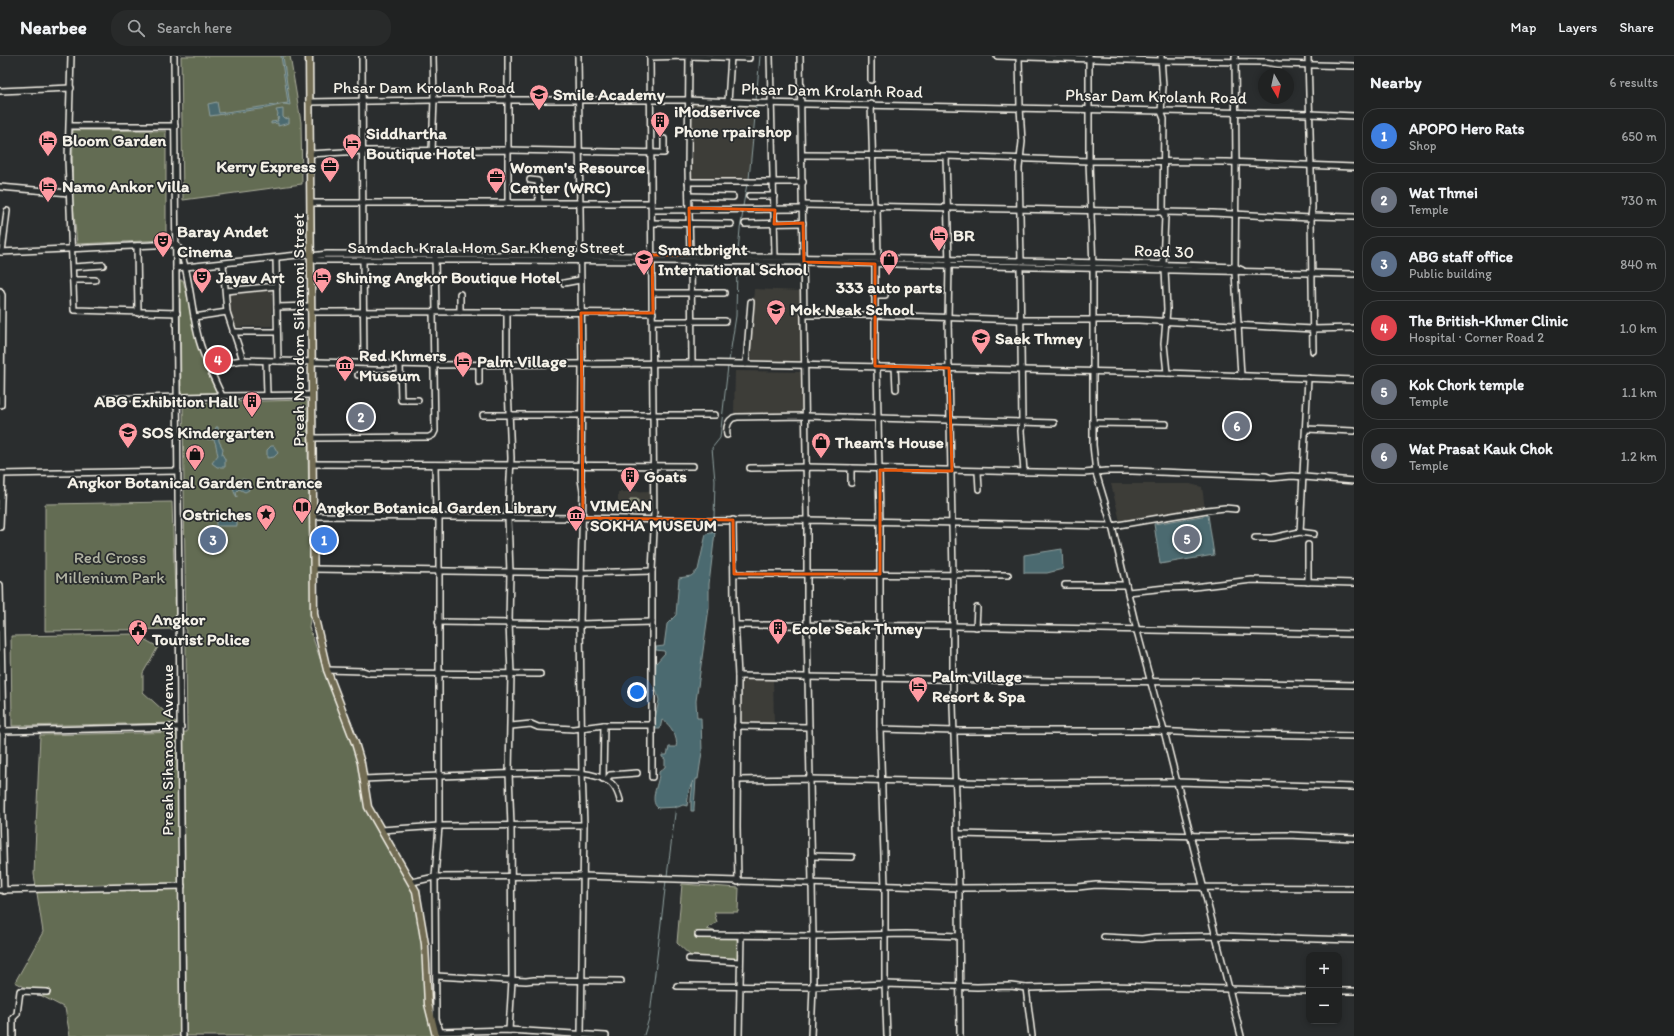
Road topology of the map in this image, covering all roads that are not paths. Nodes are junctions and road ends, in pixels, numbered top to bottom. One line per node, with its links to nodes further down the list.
1 (71, 56): 24 (street)
2 (174, 56): 44 (street, Preah Sihanouk Avenue)
3 (309, 56): 32 (main road, Preah Norodom Sihamoni Street)
4 (362, 56): 26 (street)
5 (433, 56): 27 (street)
6 (508, 56): 28 (street)
7 (578, 56): 30 (street)
8 (689, 56): 15 (street); 16 (street); 29 (street)
9 (770, 56): 34 (street)
10 (800, 56): 35 (street)
11 (871, 56): 23 (street)
12 (997, 56): 13 (street)
13 (1019, 56): 17 (street); 37 (street)
14 (1308, 56): 21 (street)
15 (650, 57): 31 (street)
16 (731, 57): 18 (street); 33 (street)
17 (1089, 57): 19 (street); 38 (street)
18 (750, 58)
19 (1161, 59): 20 (street); 39 (street)
20 (1235, 59): 21 (street); 40 (street)
21 (1308, 65): 22 (street); 41 (street)
22 (1354, 66)
23 (871, 80)
24 (71, 88): 25 (street); 43 (street)
25 (0, 92)
26 (362, 100): 27 (street, Phsar Dam Krolanh Road); 32 (street, Phsar Dam Krolanh Road); 46 (street)
27 (434, 100): 28 (street, Phsar Dam Krolanh Road); 48 (street)
28 (507, 100): 30 (street, Phsar Dam Krolanh Road); 47 (street)
29 (688, 100): 31 (street, Phsar Dam Krolanh Road); 33 (street, Phsar Dam Krolanh Road); 63 (street)
30 (579, 101): 31 (street, Phsar Dam Krolanh Road); 49 (street)
31 (651, 101): 50 (street)
32 (309, 102): 51 (main road, Preah Norodom Sihamoni Street)
33 (728, 102): 34 (street, Phsar Dam Krolanh Road)
34 (772, 103): 35 (street, Phsar Dam Krolanh Road); 62 (street)
35 (801, 103): 36 (street, Phsar Dam Krolanh Road); 52 (street)
36 (871, 104): 37 (street, Phsar Dam Krolanh Road); 53 (street)
37 (1020, 107): 38 (street, Phsar Dam Krolanh Road); 55 (street)
38 (1089, 108): 39 (street, Phsar Dam Krolanh Road); 56 (street)
39 (1161, 111): 40 (street, Phsar Dam Krolanh Road); 57 (street)
40 (1236, 113): 41 (street, Phsar Dam Krolanh Road); 58 (street)
41 (1310, 114): 42 (street, Phsar Dam Krolanh Road); 59 (street)
42 (1354, 116)
43 (70, 126): 44 (street); 66 (street)
44 (175, 126): 96 (street, Preah Sihanouk Avenue)
45 (664, 139): 50 (street)
46 (362, 150): 48 (street); 51 (street); 71 (street)
47 (508, 150): 48 (street); 49 (street); 72 (street)
48 (432, 151)
49 (579, 151): 50 (street); 74 (street)
50 (651, 153): 76 (street)
51 (309, 154): 75 (main road, Preah Norodom Sihamoni Street)
52 (802, 155): 53 (street); 64 (street)
53 (873, 155): 54 (street); 77 (street)
54 (946, 156): 55 (street); 79 (street)
55 (1020, 159): 56 (street); 81 (street)
56 (1089, 161): 57 (street); 85 (street)
57 (1163, 161): 58 (street); 86 (street)
58 (1236, 163): 59 (street); 87 (street)
59 (1311, 166): 60 (street); 88 (street)
60 (1354, 167)
61 (530, 180): 73 (street)
62 (774, 181): 63 (street); 64 (street); 69 (street)
63 (688, 182): 67 (street)
64 (803, 182): 78 (street)
65 (0, 187): 66 (street)
66 (69, 193): 98 (street)
67 (689, 196): 70 (street); 80 (street)
68 (749, 196): 69 (street)
69 (774, 196): 83 (street)
70 (733, 197)
71 (362, 202): 72 (street); 75 (street); 100 (street)
72 (508, 202): 73 (street)
73 (539, 202): 74 (street)
74 (579, 202): 76 (street); 107 (street)
75 (311, 203): 103 (main road, Preah Norodom Sihamoni Street)
76 (651, 203): 82 (street)
77 (876, 206): 78 (street); 79 (street); 108 (street)
78 (803, 207): 83 (street); 92 (street)
79 (946, 207): 81 (street); 113 (street)
80 (688, 208): 82 (street); 83 (street); 91 (street)
81 (1020, 209): 85 (street); 116 (street)
82 (652, 210): 90 (street)
83 (775, 210): 95 (street)
84 (7, 211): 99 (street)
85 (1090, 211): 86 (street); 119 (street)
86 (1163, 213): 87 (street); 121 (street)
87 (1235, 214): 88 (street); 123 (street)
88 (1311, 217): 89 (street); 124 (street)
89 (1354, 217)
90 (652, 223): 91 (street); 101 (street)
91 (689, 223): 93 (street); 102 (street)
92 (803, 223): 95 (street); 109 (street)
93 (731, 224)
94 (745, 224): 95 (street)
95 (774, 224): 104 (street)
96 (176, 244): 97 (street); 120 (street); 122 (street, Preah Sihanouk Avenue)
97 (137, 246): 98 (street); 148 (street)
98 (72, 248): 99 (street); 118 (street)
99 (1, 252)
100 (362, 254): 103 (street, Samdach Krala Hom Sar Kheng Street); 105 (street, Samdach Krala Hom Sar Kheng Street)
101 (652, 255): 102 (street, Samdach Krala Hom Sar Kheng Street); 107 (street, Samdach Krala Hom Sar Kheng Street); 111 (street)
102 (690, 255): 104 (street, Samdach Krala Hom Sar Kheng Street)
103 (310, 256): 106 (street, Samdach Krala Hom Sar Kheng Street); 110 (street, Samdach Krala Hom Sar Kheng Street); 141 (main road, Preah Norodom Sihamoni Street)
104 (775, 256): 109 (street, Samdach Krala Hom Sar Kheng Street)
105 (435, 257): 107 (street, Samdach Krala Hom Sar Kheng Street); 110 (street, Samdach Krala Hom Sar Kheng Street); 143 (street)
106 (276, 258): 114 (street, Samdach Krala Hom Sar Kheng Street); 130 (street)
107 (580, 258): 111 (street, Samdach Krala Hom Sar Kheng Street); 128 (street)
108 (878, 258): 109 (street, Samdach Krala Hom Sar Kheng Street); 113 (street, Samdach Krala Hom Sar Kheng Street)
109 (804, 259): 112 (street, Samdach Krala Hom Sar Kheng Street); 115 (street, Samdach Krala Hom Sar Kheng Street); 151 (street)
110 (363, 260): 142 (street)
111 (652, 262): 112 (street, Samdach Krala Hom Sar Kheng Street); 133 (street)
112 (691, 262): 134 (street)
113 (949, 262): 115 (street, Samdach Krala Hom Sar Kheng Street); 116 (street, Samdach Krala Hom Sar Kheng Street); 154 (street)
114 (223, 264): 120 (street, Samdach Krala Hom Sar Kheng Street); 132 (street)
115 (875, 264): 137 (street)
116 (1020, 264): 119 (street, Samdach Krala Hom Sar Kheng Street); 155 (street)
117 (103, 265): 118 (street)
118 (73, 266): 126 (street)
119 (1093, 266): 121 (street, Road 30); 158 (street)
120 (185, 267): 122 (street, Samdach Krala Hom Sar Kheng Street); 153 (street)
121 (1164, 267): 123 (street, Road 30); 161 (street)
122 (176, 268): 144 (street, Preah Sihanouk Avenue)
123 (1235, 269): 124 (street); 162 (street)
124 (1312, 272): 125 (street); 164 (street)
125 (1354, 274)
126 (73, 280): 127 (street); 148 (street)
127 (94, 280)
128 (580, 280): 129 (street); 149 (street)
129 (564, 283)
130 (277, 286): 132 (street); 140 (street)
131 (0, 290): 159 (street)
132 (226, 291): 145 (street)
133 (653, 293): 134 (street); 150 (street)
134 (692, 293): 135 (street); 160 (street)
135 (724, 293)
136 (460, 294): 146 (street)
137 (874, 295): 138 (street); 152 (street)
138 (885, 295)
139 (751, 302): 180 (street)
140 (277, 307): 141 (street); 166 (street)
141 (311, 309): 142 (street); 172 (main road, Preah Norodom Sihamoni Street)
142 (364, 311): 143 (street); 173 (street)
143 (434, 311): 146 (street); 181 (street)
144 (177, 312): 148 (street); 200 (street, Preah Sihanouk Avenue)
145 (227, 312): 153 (street); 165 (street)
146 (460, 312): 147 (street)
147 (507, 312): 149 (street); 178 (street)
148 (138, 313)
149 (581, 313): 150 (street); 179 (street)
150 (653, 313): 156 (street)
151 (804, 315): 152 (street); 182 (street)
152 (874, 315): 154 (street); 183 (street)
153 (194, 317): 186 (street)
154 (948, 318): 155 (street); 185 (street)
155 (1021, 320): 158 (street); 187 (street)
156 (653, 321): 160 (street); 174 (street)
157 (725, 321): 160 (street)
158 (1093, 321): 161 (street); 188 (street)
159 (0, 322): 168 (street)
160 (692, 322): 175 (street)
161 (1166, 322): 162 (street); 189 (street)
162 (1239, 326): 164 (street); 192 (street)
163 (1354, 328): 164 (street)
164 (1313, 329): 167 (street)
165 (233, 332): 166 (street); 169 (street)
166 (277, 332): 171 (street)
167 (1313, 352)
168 (0, 358): 203 (street)
169 (243, 360): 170 (street); 186 (street)
170 (266, 361): 171 (street); 197 (street)
171 (278, 361): 172 (street)
172 (312, 361): 173 (street); 198 (main road, Preah Norodom Sihamoni Street)
173 (364, 363): 176 (street)
174 (653, 363): 175 (street); 179 (street); 208 (street)
175 (692, 363): 180 (street)
176 (400, 364): 181 (street); 191 (street)
177 (479, 364): 178 (street); 181 (street); 195 (street)
178 (507, 364): 179 (street); 204 (street)
179 (582, 364): 205 (street)
180 (746, 364): 182 (street)
181 (434, 365): 219 (street)
182 (804, 365): 183 (street); 209 (street)
183 (876, 366): 184 (street); 210 (street)
184 (895, 367): 185 (street); 196 (street)
185 (950, 368): 187 (street); 211 (street)
186 (210, 369): 199 (street)
187 (1022, 370): 188 (street); 212 (street)
188 (1093, 372): 189 (street); 214 (street)
189 (1167, 373): 192 (street)
190 (358, 375): 191 (street)
191 (400, 375): 202 (street)
192 (1241, 376): 193 (street)
193 (1308, 378): 194 (street); 216 (street)
194 (1354, 380)
195 (479, 382)
196 (896, 389)
197 (267, 395): 198 (street); 199 (street)
198 (312, 395): 219 (main road, Preah Norodom Sihamoni Street)
199 (222, 396): 200 (street)
200 (178, 398): 201 (street); 230 (street, Preah Sihanouk Avenue)
201 (102, 400)
202 (418, 400)
203 (1, 405)
204 (510, 414): 205 (street); 206 (street); 222 (street)
205 (582, 414): 208 (street); 223 (street)
206 (483, 415)
207 (715, 415): 208 (street)
208 (654, 416): 224 (street)
209 (806, 416): 210 (street); 218 (street); 226 (street)
210 (878, 418): 211 (street); 229 (street)
211 (950, 420): 212 (street); 231 (street)
212 (1022, 422): 213 (street); 233 (street)
213 (1054, 423)
214 (1094, 423): 215 (street); 234 (street)
215 (1166, 424)
216 (1306, 429): 217 (street); 236 (street)
217 (1354, 431)
218 (728, 435)
219 (312, 438): 220 (main road, Preah Norodom Sihamoni Street)
220 (313, 464): 221 (street); 241 (main road, Preah Norodom Sihamoni Street)
221 (435, 465): 222 (street); 242 (street)
222 (510, 465): 223 (street); 243 (street)
223 (581, 465): 224 (street); 244 (street)
224 (653, 466): 225 (street); 245 (street)
225 (693, 466)
226 (807, 467): 227 (street); 228 (street); 247 (street)
227 (750, 468)
228 (851, 468): 229 (street); 238 (street)
229 (880, 470): 231 (street); 248 (street)
230 (178, 471): 235 (street); 298 (street, Preah Sihanouk Avenue)
231 (952, 471): 232 (street); 249 (street)
232 (978, 472): 233 (street); 239 (street)
233 (1024, 472): 234 (street)
234 (1096, 473): 236 (street); 250 (street)
235 (1, 474): 251 (street)
236 (1303, 477): 237 (street); 252 (street)
237 (1354, 481)
238 (851, 482)
239 (979, 489)
240 (1235, 509): 250 (street)
241 (313, 516): 242 (street); 256 (main road, Preah Norodom Sihamoni Street)
242 (439, 518): 243 (street); 257 (street)
243 (508, 518): 244 (street); 259 (street)
244 (583, 518): 245 (street); 260 (street)
245 (654, 520): 246 (street); 258 (street)
246 (734, 520): 247 (street); 261 (street)
247 (807, 520): 248 (street); 262 (street)
248 (880, 522): 249 (street); 263 (street)
249 (953, 523): 250 (street); 264 (street)
250 (1114, 526): 268 (street)
251 (0, 528)
252 (1300, 532): 253 (street); 254 (street)
253 (1314, 534)
254 (1255, 538)
255 (1308, 545): 266 (street)
256 (314, 569): 257 (street); 284 (main road, Preah Norodom Sihamoni Street)
257 (439, 571): 259 (street); 273 (street)
258 (652, 571): 260 (street); 275 (street)
259 (510, 572): 260 (street); 274 (street)
260 (582, 573): 276 (street)
261 (734, 574): 262 (street); 277 (street)
262 (807, 574): 263 (street); 278 (street)
263 (880, 574): 264 (street); 279 (street)
264 (953, 575): 265 (street); 280 (street)
265 (1008, 575)
266 (1308, 582): 267 (street); 271 (street)
267 (1354, 582)
268 (1126, 584): 270 (street); 271 (street)
269 (0, 585): 302 (street)
270 (1065, 585)
271 (1128, 592): 282 (street)
272 (977, 608): 281 (street)
273 (438, 622): 274 (street); 285 (street)
274 (509, 622): 276 (street); 286 (street)
275 (652, 622): 276 (street); 296 (street)
276 (580, 624): 300 (street)
277 (736, 625): 278 (street); 288 (street)
278 (807, 625): 279 (street); 289 (street)
279 (880, 626): 280 (street); 290 (street)
280 (953, 626): 281 (street); 291 (street)
281 (976, 627): 282 (street)
282 (1137, 631): 283 (street); 292 (street)
283 (1354, 634)
284 (327, 670): 285 (street); 313 (main road, Preah Norodom Sihamoni Street)
285 (438, 672): 286 (street); 309 (street)
286 (511, 674): 287 (street); 295 (street)
287 (540, 674)
288 (738, 676): 289 (street); 297 (street)
289 (809, 677): 290 (street); 299 (street)
290 (880, 678): 291 (street); 301 (street)
291 (954, 679): 292 (street); 303 (street)
292 (1150, 681): 293 (street); 304 (street)
293 (1354, 685)
294 (604, 725): 296 (street); 300 (street); 311 (street)
295 (511, 726): 300 (street); 306 (street)
296 (652, 726): 310 (street)
297 (737, 726): 299 (street); 314 (street)
298 (181, 727): 302 (street); 335 (street, Preah Sihanouk Avenue)
299 (809, 727): 312 (street)
300 (582, 728): 307 (street)
301 (880, 729): 303 (street); 315 (street)
302 (1, 731): 340 (street)
303 (954, 731): 304 (street); 316 (street)
304 (1164, 731): 305 (street); 317 (street)
305 (1354, 736)
306 (509, 773): 307 (street); 309 (street); 322 (street)
307 (582, 773): 311 (street); 320 (street)
308 (637, 773): 311 (street)
309 (438, 776): 313 (street); 321 (street)
310 (652, 777)
311 (604, 779): 319 (street)
312 (810, 779): 314 (street); 315 (street); 327 (street)
313 (364, 780): 323 (main road, Preah Norodom Sihamoni Street)
314 (737, 780): 333 (street)
315 (881, 780): 316 (street); 336 (street)
316 (956, 782): 317 (street); 324 (street)
317 (1176, 782): 318 (street); 325 (street)
318 (1354, 788)
319 (620, 800)
320 (584, 825): 322 (street); 329 (street)
321 (439, 826): 322 (street); 323 (street); 330 (street)
322 (511, 826): 331 (street)
323 (381, 830): 332 (main road, Preah Norodom Sihamoni Street)
324 (958, 834): 325 (street); 338 (street)
325 (1190, 835): 326 (street); 337 (street)
326 (1354, 838)
327 (811, 856): 328 (street); 334 (street)
328 (852, 857)
329 (583, 876): 331 (street); 333 (street); 353 (street)
330 (435, 877): 331 (street); 332 (street); 352 (street)
331 (512, 877): 354 (street)
332 (412, 882): 351 (main road, Preah Norodom Sihamoni Street)
333 (738, 882): 334 (street)
334 (812, 884): 336 (street); 344 (street)
335 (182, 886): 340 (street); 371 (street, Preah Sihanouk Avenue)
336 (885, 887): 338 (street); 342 (street)
337 (1203, 887): 338 (street); 339 (street); 346 (street)
338 (959, 888): 345 (street)
339 (1354, 888)
340 (2, 890)
341 (698, 934): 343 (street)
342 (885, 934): 344 (street); 345 (street); 356 (street)
343 (741, 935): 344 (street); 350 (street)
344 (813, 936): 360 (street)
345 (959, 936): 359 (street)
346 (1216, 936): 347 (street); 348 (street); 362 (street)
347 (1104, 937)
348 (1354, 940)
349 (689, 959): 350 (street)
350 (740, 962): 358 (street)
351 (427, 969): 352 (street); 368 (main road, Preah Norodom Sihamoni Street)
352 (436, 972): 354 (street); 368 (street)
353 (582, 980): 354 (street); 355 (street); 369 (street)
354 (512, 981): 367 (street)
355 (621, 981)
356 (885, 984): 359 (street); 360 (street); 375 (street)
357 (677, 986): 358 (street)
358 (740, 986): 360 (street); 373 (street)
359 (959, 986): 361 (street); 376 (street)
360 (813, 987): 374 (street)
361 (1026, 988): 362 (street); 377 (street)
362 (1229, 990): 363 (street); 378 (street)
363 (1306, 990)
364 (1342, 991): 365 (street)
365 (1354, 991)
366 (47, 992): 370 (street)
367 (509, 1030): 368 (street); 369 (street)
368 (437, 1033)
369 (581, 1034): 372 (street)
370 (13, 1036)
371 (184, 1036)
372 (606, 1036)
373 (739, 1036)
374 (811, 1036)
375 (887, 1036)
376 (960, 1036)
377 (1032, 1036)
378 (1241, 1036)

